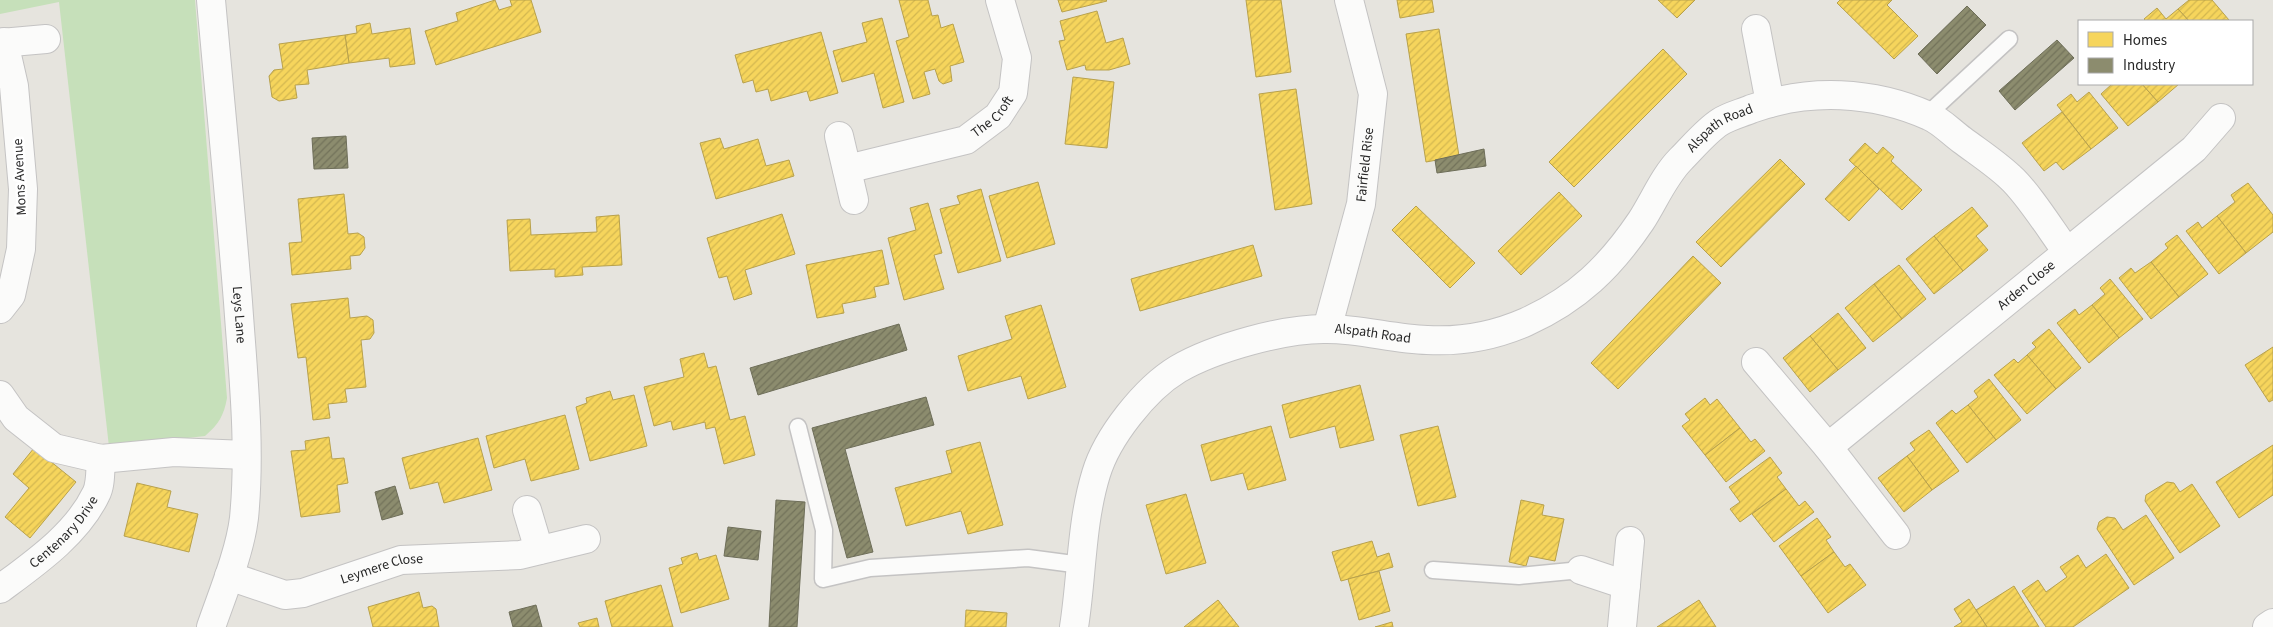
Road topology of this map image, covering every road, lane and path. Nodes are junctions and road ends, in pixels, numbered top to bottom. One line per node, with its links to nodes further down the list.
1 (210, 0): 21 (street, Leys Lane)
2 (1000, 0): 12 (street, The Croft)
3 (1348, 0): 16 (street, Fairfield Rise)
4 (1756, 29): 8 (street, Alspath Road)
5 (46, 39): 7 (street, Mons Avenue)
6 (2008, 39): 9 (lane)
7 (2, 42): 15 (street, Mons Avenue)
8 (1770, 103): 9 (street, Alspath Road); 16 (street, Alspath Road)
9 (1927, 115): 14 (street, Alspath Road)
10 (2221, 118): 14 (street, Arden Close)
11 (838, 136): 12 (street)
12 (847, 169): 13 (street)
13 (854, 200)
14 (2067, 252): 20 (street, Arden Close)
15 (0, 309)
16 (1327, 329): 28 (street, Alspath Road)
17 (1756, 362): 20 (street)
18 (0, 395): 22 (street)
19 (798, 427): 28 (lane)
20 (1828, 447): 24 (street)
21 (246, 455): 22 (street); 31 (street, Leys Lane)
22 (101, 459): 33 (street, Centenary Drive)
23 (528, 510): 27 (street)
24 (1896, 535)
25 (586, 539): 27 (street, Leymere Close)
26 (1630, 541): 32 (street)
27 (539, 550): 31 (street, Leymere Close)
28 (1082, 565): 36 (street, Alspath Road)
29 (1433, 570): 30 (lane)
30 (1580, 570): 32 (street)
31 (229, 576): 35 (street, Leys Lane)
32 (1626, 585): 37 (street)
33 (0, 589)
34 (2273, 622): 38 (street)
35 (211, 627)
36 (1074, 627)
37 (1622, 627)
38 (2266, 627)

